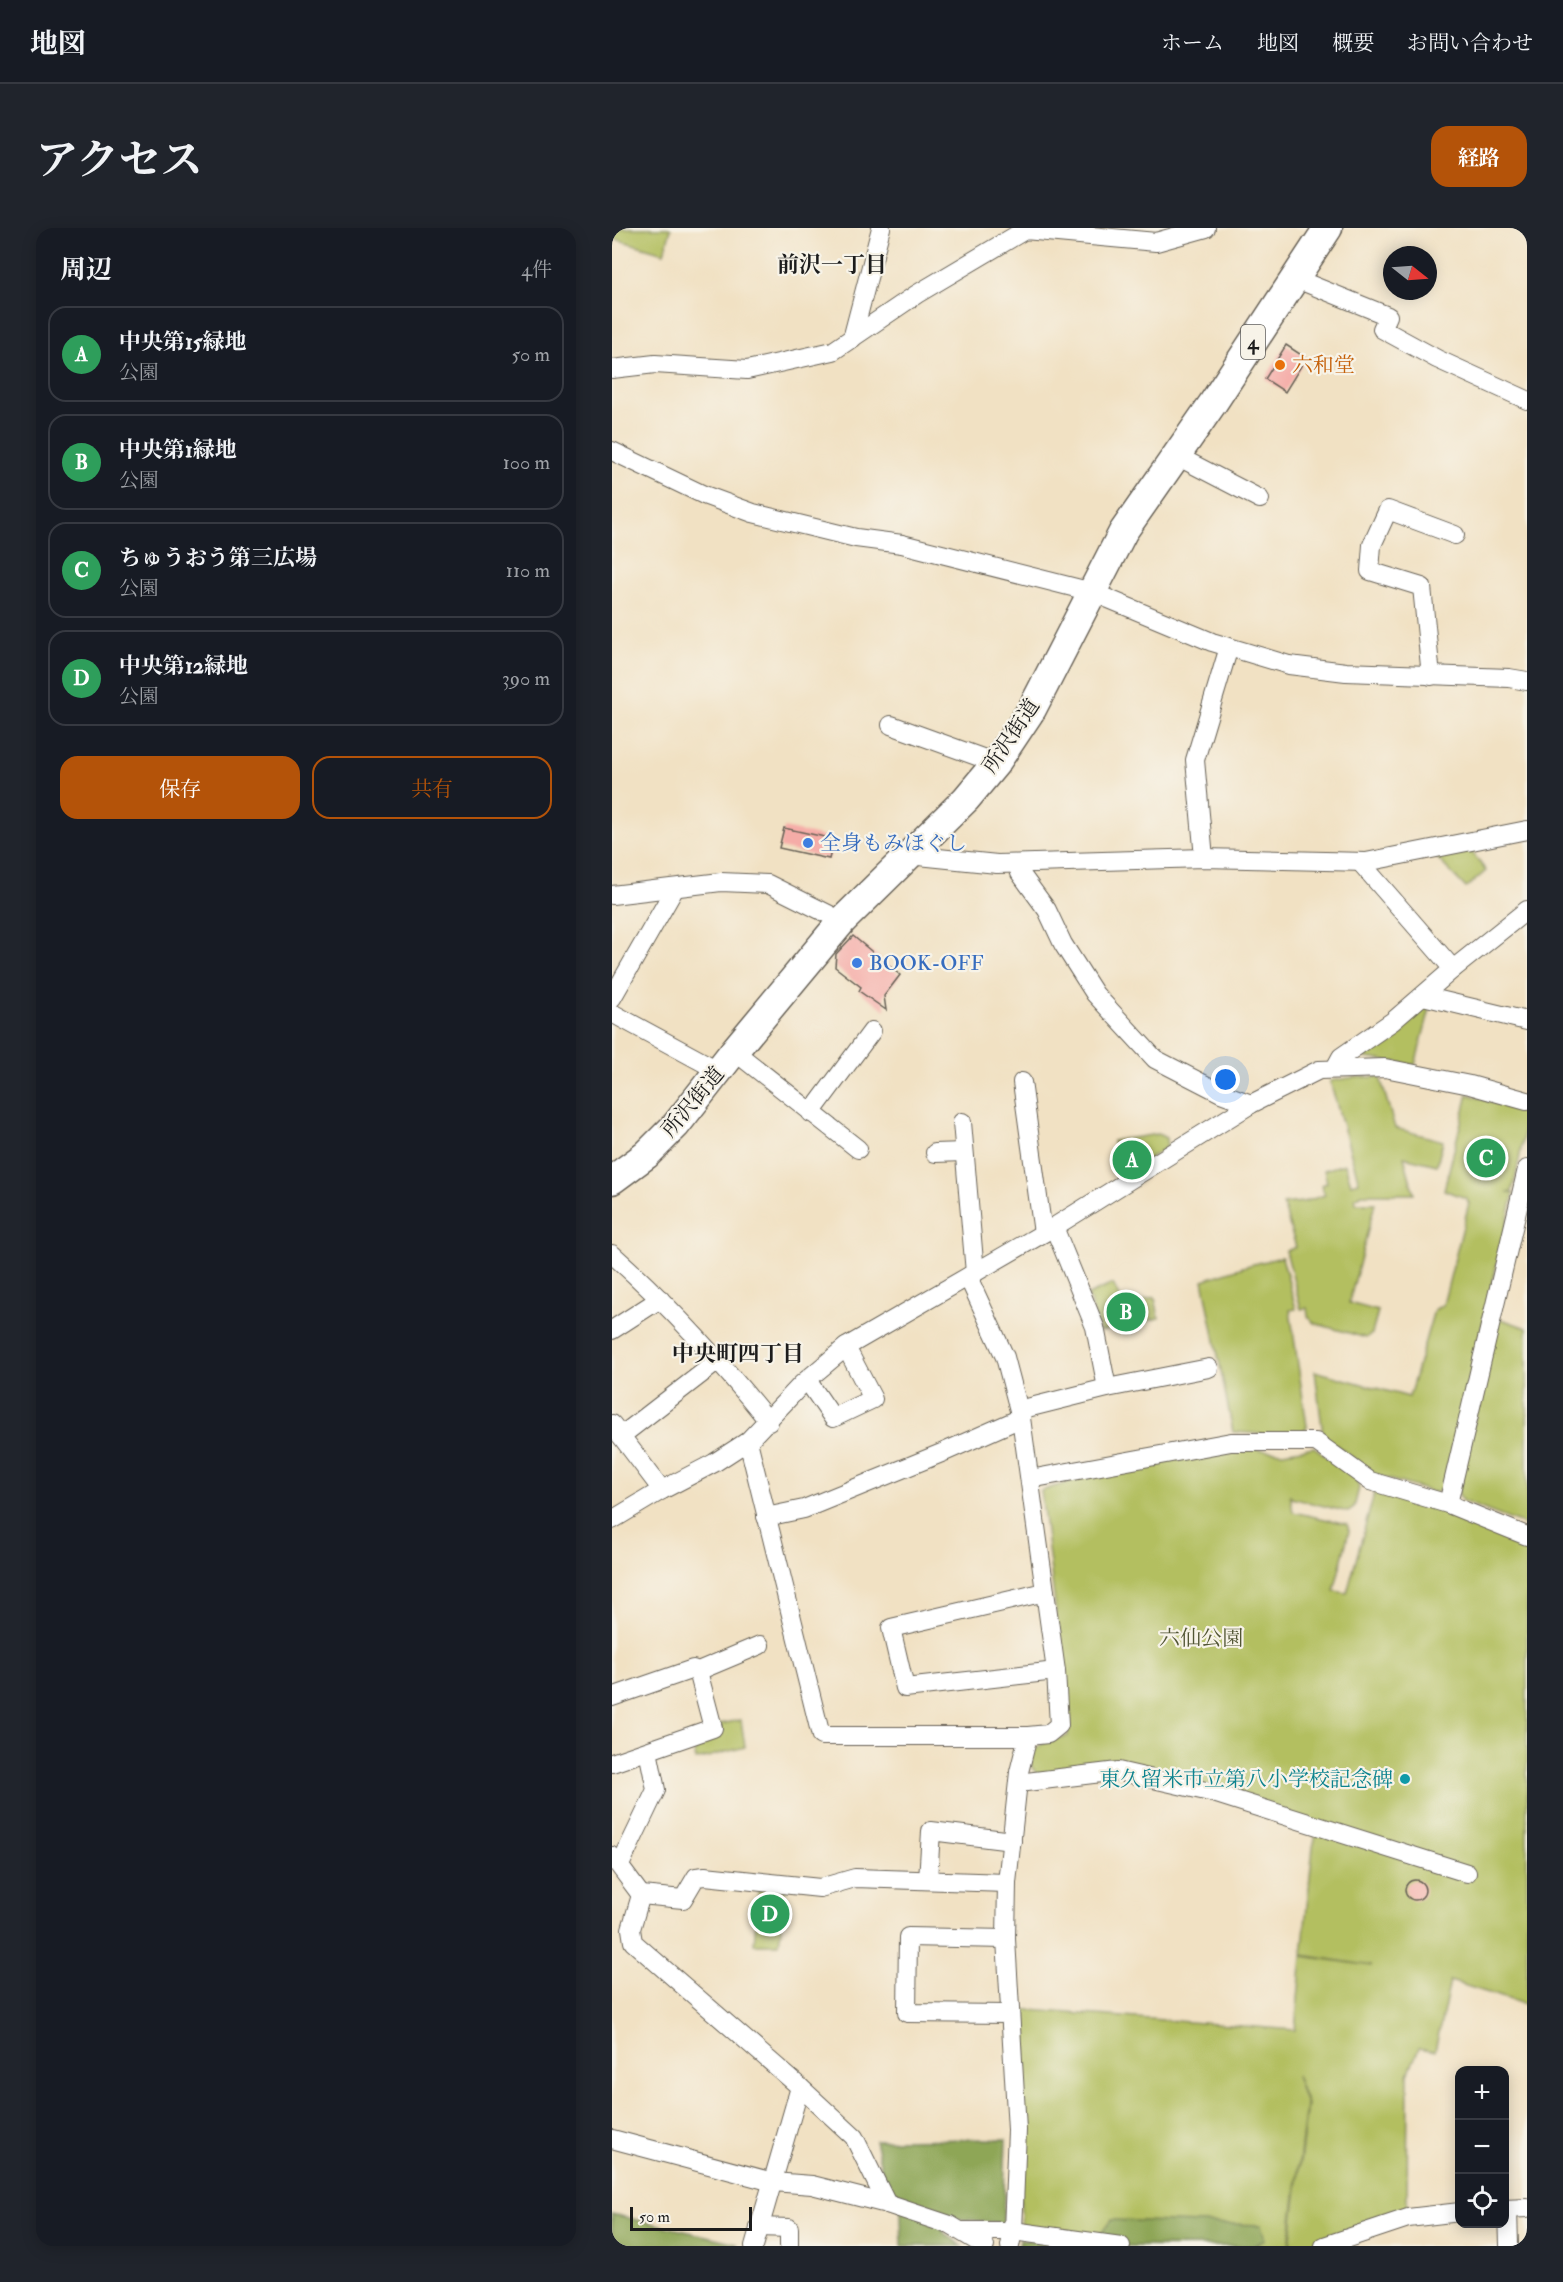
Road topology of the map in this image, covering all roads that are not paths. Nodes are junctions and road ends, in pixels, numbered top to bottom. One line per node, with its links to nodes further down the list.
1 (880, 228): 6 (street)
2 (1206, 228): 4 (street)
3 (1328, 228): 5 (main road, 所沢街道 / 4)
4 (1026, 229): 6 (street)
5 (1294, 279): 8 (street); 10 (main road, 所沢街道 / 4)
6 (852, 339): 7 (street)
7 (612, 369)
8 (1527, 400)
9 (612, 451): 13 (street)
10 (1175, 455): 11 (street); 13 (main road, 所沢街道 / 4)
11 (1260, 499)
12 (1455, 535): 15 (street)
13 (1092, 592): 14 (street); 18 (main road, 所沢街道 / 4)
14 (1229, 647): 15 (street); 21 (street)
15 (1431, 676): 16 (street)
16 (1527, 681)
17 (891, 725): 18 (street)
18 (996, 763): 20 (main road, 所沢街道 / 4)
19 (1527, 830): 22 (street)
20 (909, 855): 23 (street); 27 (main road, 所沢街道 / 4)
21 (1204, 858): 22 (street); 23 (street)
22 (1360, 862): 29 (street)
23 (1017, 864): 39 (street)
24 (675, 888): 25 (street); 27 (street); 31 (street)
25 (612, 895)
26 (1527, 910): 28 (street)
27 (842, 921): 35 (main road, 所沢街道 / 4)
28 (1519, 926): 29 (street)
29 (1453, 969): 30 (street)
30 (1423, 996): 33 (street); 36 (street)
31 (612, 998)
32 (612, 1013): 35 (street)
33 (1527, 1021)
34 (872, 1031): 40 (street)
35 (726, 1061): 40 (street); 46 (main road, 所沢街道 / 4)
36 (1335, 1068): 38 (street); 39 (street)
37 (1022, 1082): 47 (street)
38 (1527, 1101)
39 (1251, 1104): 47 (street)
40 (811, 1113): 42 (street)
41 (962, 1122): 43 (street)
42 (858, 1149)
43 (964, 1152): 44 (street); 49 (street)
44 (935, 1154)
45 (1527, 1168): 63 (street)
46 (612, 1180)
47 (1048, 1230): 49 (street); 56 (street)
48 (612, 1254): 50 (street)
49 (972, 1275): 52 (street); 57 (street)
50 (660, 1299): 51 (street); 53 (street)
51 (612, 1330)
52 (846, 1347): 55 (street); 55 (street)
53 (718, 1361): 58 (street); 59 (street)
54 (1209, 1368): 56 (street)
55 (807, 1380): 58 (street)
56 (1107, 1388): 57 (street)
57 (1020, 1414): 61 (street); 64 (street)
58 (769, 1422): 60 (street)
59 (616, 1430): 62 (street)
60 (748, 1441): 62 (street); 64 (street)
61 (1030, 1479): 63 (street); 67 (street)
62 (662, 1490): 65 (street)
63 (1448, 1504): 66 (street)
64 (766, 1516): 72 (street)
65 (612, 1521)
66 (1527, 1536)
67 (1046, 1592): 70 (street); 70 (street)
68 (760, 1645): 69 (street)
69 (698, 1671): 71 (street); 73 (street)
70 (1056, 1671): 72 (street)
71 (612, 1697)
72 (1028, 1736): 75 (street)
73 (648, 1751): 74 (street); 77 (street)
74 (612, 1763)
75 (1018, 1783): 76 (street); 78 (street)
76 (1012, 1840): 79 (street); 80 (street)
77 (616, 1861): 81 (street)
78 (1467, 1873)
79 (928, 1880): 80 (street); 81 (street)
80 (1007, 1883): 82 (street)
81 (641, 1895): 84 (street)
82 (1006, 1939): 83 (street); 83 (street)
83 (1009, 2014): 94 (street)
84 (800, 2087): 86 (street); 87 (street)
85 (612, 2139): 86 (street)
86 (773, 2182): 87 (street); 91 (street)
87 (887, 2205): 93 (street)
88 (1527, 2208): 89 (street)
89 (1509, 2209)
90 (1455, 2212): 99 (street)
91 (759, 2227): 95 (street); 96 (street)
92 (1508, 2228): 100 (street)
93 (960, 2231): 94 (street); 97 (street)
94 (1011, 2238): 98 (street)
95 (754, 2246)
96 (789, 2246)
97 (986, 2246)
98 (1121, 2246)
99 (1324, 2246)
100 (1509, 2246)

